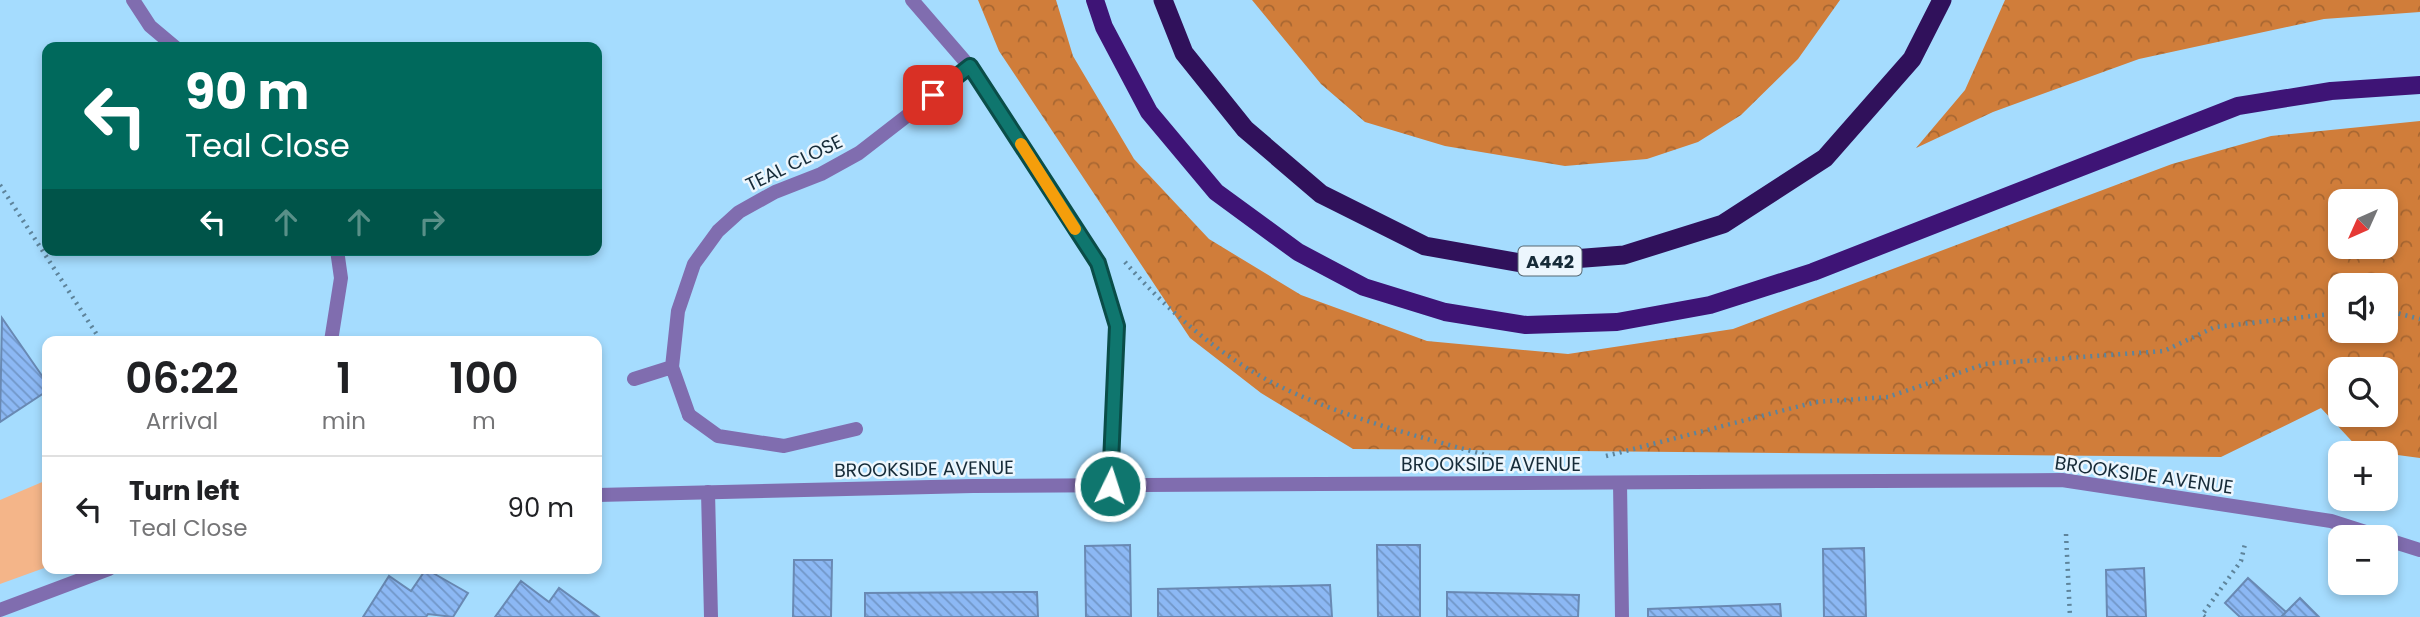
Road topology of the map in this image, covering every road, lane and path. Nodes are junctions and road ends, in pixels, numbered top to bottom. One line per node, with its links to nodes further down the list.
1 (133, 0): 6 (street)
2 (912, 0): 7 (street)
3 (1095, 0): 8 (main road)
4 (1163, 0): 5 (highway, A442)
5 (1942, 0)
6 (169, 42)
7 (970, 66): 19 (street, TEAL CLOSE); 25 (street)
8 (2420, 85)
9 (0, 185): 10 (path)
10 (42, 250)
11 (46, 256): 17 (path)
12 (338, 256): 18 (street)
13 (1124, 260): 23 (path)
14 (2398, 313): 16 (path)
15 (2328, 314): 22 (path)
16 (2420, 319)
17 (98, 336)
18 (332, 336)
19 (672, 367): 20 (street); 21 (street, TEAL CLOSE)
20 (634, 379)
21 (856, 429)
22 (1598, 458)
23 (1499, 459)
24 (1620, 483): 25 (street, BROOKSIDE AVENUE); 28 (street, BROOKSIDE AVENUE); 36 (street)
25 (1110, 486): 26 (street, BROOKSIDE AVENUE)
26 (708, 492): 27 (street, BROOKSIDE AVENUE); 35 (street)
27 (602, 495)
28 (2343, 525)
29 (2066, 534): 37 (path)
30 (2398, 543): 32 (street, BROOKSIDE AVENUE)
31 (2245, 544): 38 (path)
32 (2420, 550)
33 (97, 574): 34 (street)
34 (0, 610)
35 (711, 617)
36 (1622, 617)
37 (2070, 617)
38 (2204, 617)

